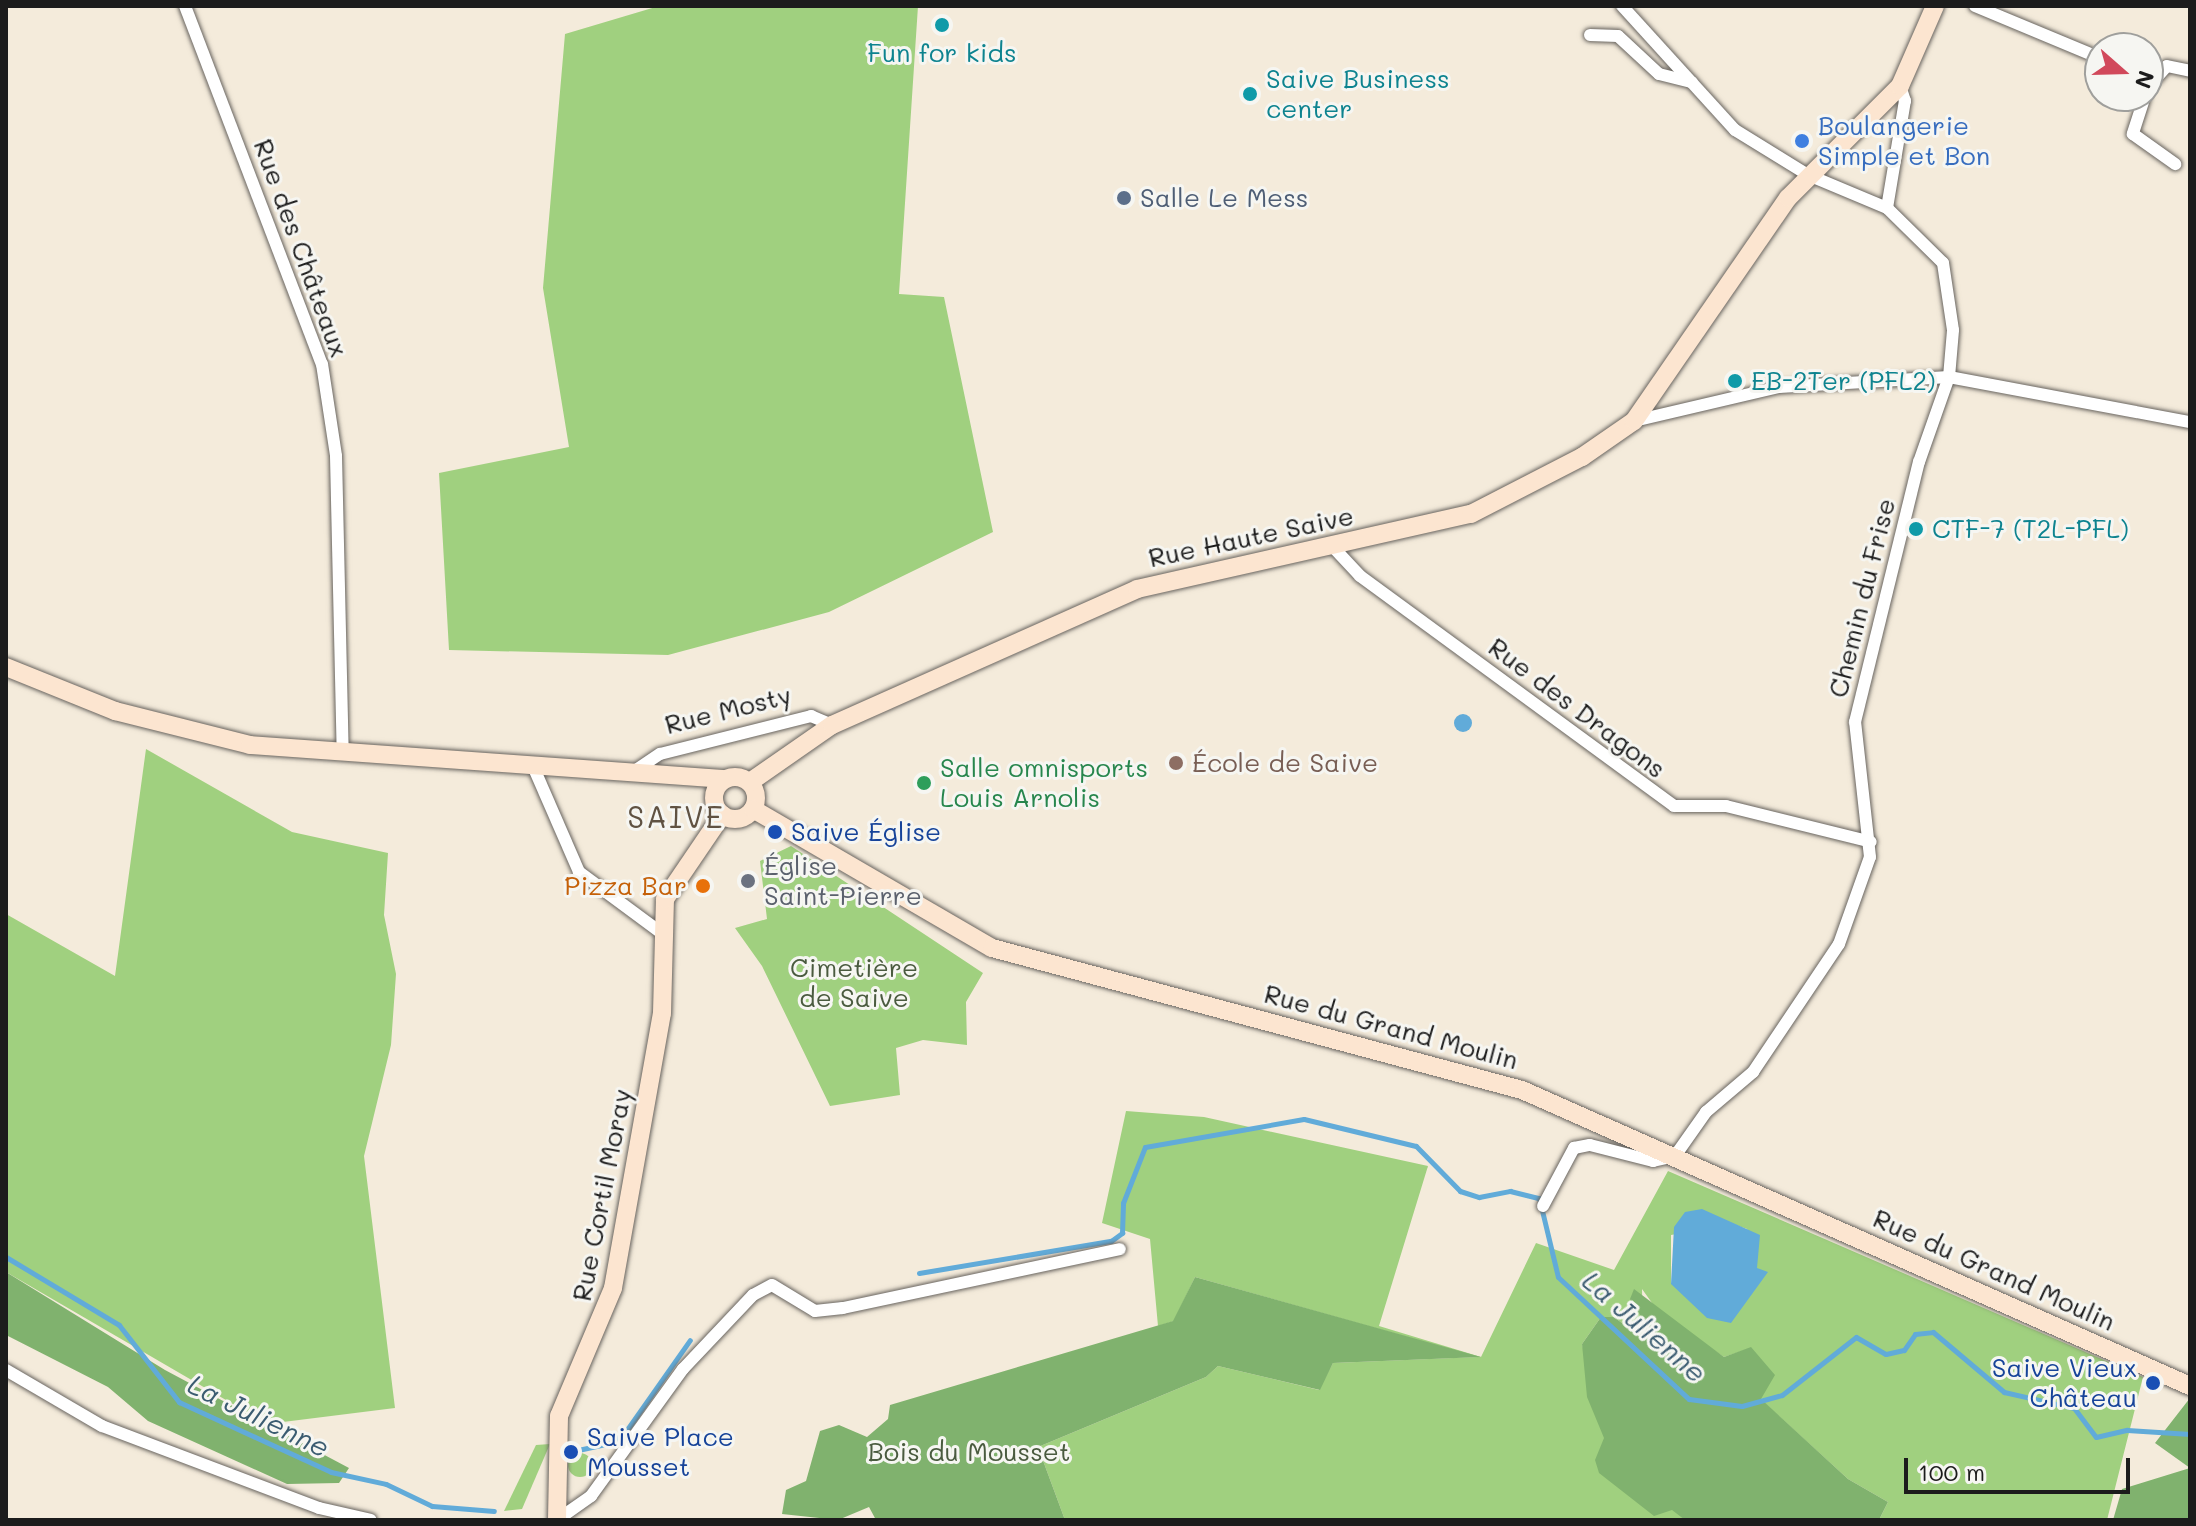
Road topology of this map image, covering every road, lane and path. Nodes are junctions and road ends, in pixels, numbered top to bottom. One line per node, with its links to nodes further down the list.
1 (185, 6): 21 (street, Rue des Châteaux)
2 (1622, 6): 9 (street)
3 (1935, 6): 10 (street, Rue Haute Saive)
4 (1975, 6): 6 (street)
5 (1590, 35): 9 (street)
6 (2084, 51)
7 (2164, 69): 8 (street)
8 (2190, 71)
9 (1692, 82): 13 (street)
10 (1900, 86): 13 (street, Rue Haute Saive); 14 (street, Rue Haute Saive)
11 (2140, 112): 12 (street)
12 (2175, 164)
13 (1808, 175): 14 (street); 16 (street, Rue Haute Saive)
14 (1887, 208): 15 (street)
15 (1949, 377): 16 (street, Rue Haute Saive); 17 (street, Rue Haute Saive); 30 (street, Chemin du Frise)
16 (1634, 421): 18 (street, Rue Haute Saive)
17 (2190, 422)
18 (1334, 548): 20 (street, Rue Haute Saive); 30 (street, Rue des Dragons)
19 (6, 667): 21 (street, Rue Mosty)
20 (832, 725): 23 (street, Rue Mosty); 26 (street, Rue Mosty)
21 (343, 754): 22 (street, Rue Mosty)
22 (533, 766): 23 (street, Rue Mosty); 31 (street)
23 (636, 770): 24 (street, Rue Mosty)
24 (681, 774): 25 (street, Rue Mosty); 27 (street, Rue Mosty)
25 (724, 779): 26 (street); 27 (street)
26 (750, 782): 28 (street)
27 (713, 795): 29 (street)
28 (753, 809): 29 (street); 32 (street, Rue du Grand Moulin)
29 (722, 815): 31 (street)
30 (1871, 842): 32 (street, Chemin du Frise)
31 (660, 932): 38 (street, Rue Cortil Moray)
32 (1675, 1156): 33 (street); 36 (street, Rue du Grand Moulin)
33 (1545, 1202)
34 (1120, 1249): 38 (street)
35 (6, 1370): 37 (street)
36 (2190, 1386)
37 (371, 1520)
38 (557, 1520)

